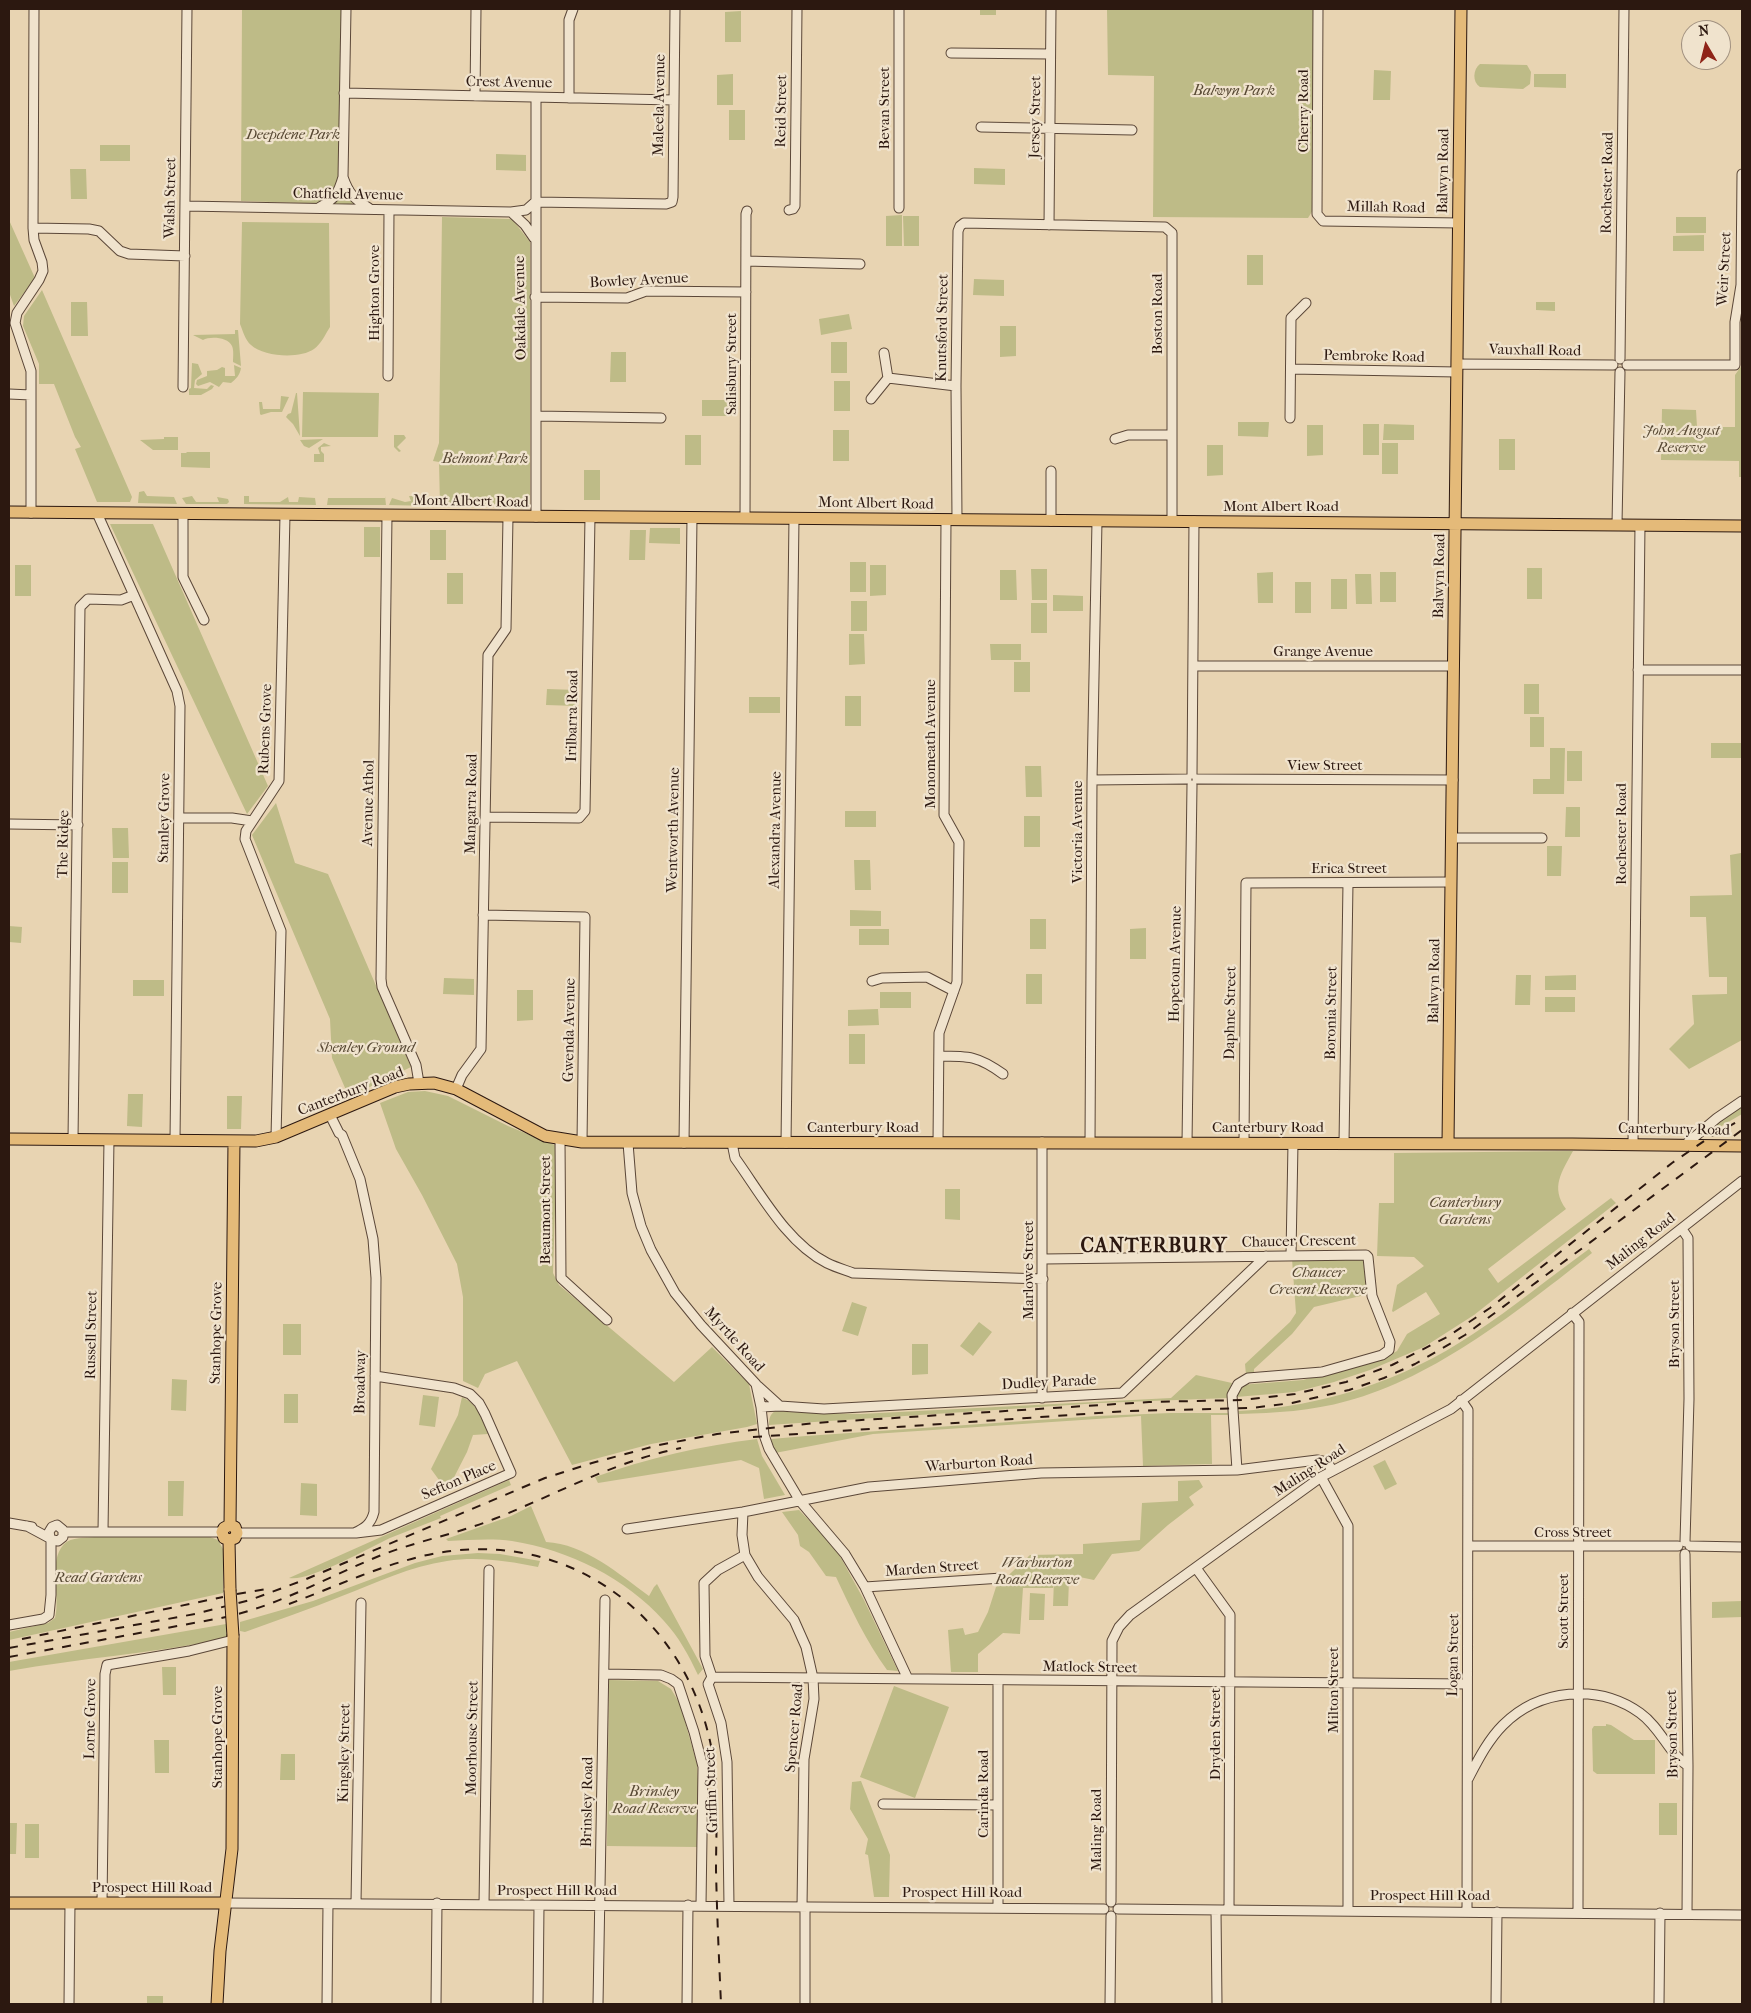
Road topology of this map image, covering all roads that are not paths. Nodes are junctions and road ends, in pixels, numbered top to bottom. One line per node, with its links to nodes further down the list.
1 (34, 9): 38 (street)
2 (187, 9): 27 (street, Walsh Street)
3 (346, 9): 15 (street)
4 (476, 9): 16 (street)
5 (573, 9): 18 (street)
6 (675, 9): 19 (street, Maleela Avenue)
7 (797, 9): 32 (street, Reid Street)
8 (899, 9): 28 (street, Bevan Street)
9 (1051, 9): 14 (street, Jersey Street)
10 (1318, 9): 35 (street, Cherry Road)
11 (1461, 9): 36 (main road, Balwyn Road)
12 (1624, 9): 47 (street, Rochester Road)
13 (951, 53): 14 (street)
14 (1050, 54): 21 (street, Jersey Street)
15 (344, 93): 16 (street, Crest Avenue); 24 (street)
16 (475, 96): 17 (street, Crest Avenue)
17 (536, 98): 18 (street, Crest Avenue); 25 (street, Oakdale Avenue)
18 (569, 98): 19 (street, Crest Avenue)
19 (674, 100): 26 (street, Maleela Avenue)
20 (981, 126): 21 (street)
21 (1049, 128): 22 (street); 37 (street, Jersey Street)
22 (1132, 130)
23 (1742, 174): 48 (street, Weir Street)
24 (343, 177): 29 (street); 30 (street)
25 (535, 202): 26 (street, Chatfield Avenue); 34 (street, Chatfield Avenue); 39 (street, Oakdale Avenue)
26 (672, 202)
27 (185, 206): 29 (street, Chatfield Avenue); 40 (street, Walsh Street)
28 (899, 208)
29 (318, 209): 30 (street, Chatfield Avenue)
30 (371, 209): 31 (street, Chatfield Avenue)
31 (389, 210): 34 (street, Chatfield Avenue); 51 (street, Highton Grove)
32 (789, 210)
33 (748, 211): 41 (street, Salisbury Street)
34 (511, 212): 39 (street)
35 (1317, 214): 36 (street, Millah Road)
36 (1459, 223): 49 (main road, Balwyn Road)
37 (1049, 225): 54 (street, Knutsford Street); 61 (street, Boston Road)
38 (33, 228): 40 (street); 56 (street)
39 (535, 238): 44 (street, Oakdale Avenue)
40 (185, 256): 53 (street, Walsh Street)
41 (746, 261): 42 (street); 43 (street, Salisbury Street)
42 (860, 264)
43 (746, 292): 44 (street, Bowley Avenue); 74 (street, Salisbury Street)
44 (534, 297): 58 (street, Oakdale Avenue)
45 (1306, 303): 50 (street)
46 (884, 353): 52 (street)
47 (1620, 365): 48 (street, Vauxhall Road); 49 (street, Vauxhall Road); 82 (street, Rochester Road)
48 (1735, 365)
49 (1457, 368): 50 (street, Pembroke Road); 81 (main road, Balwyn Road)
50 (1291, 369): 60 (street)
51 (388, 376)
52 (888, 378): 54 (street); 57 (street)
53 (184, 386)
54 (956, 386): 76 (street, Knutsford Street)
55 (9, 394): 56 (street)
56 (31, 394): 65 (street)
57 (871, 399)
58 (536, 416): 59 (street); 71 (street, Oakdale Avenue)
59 (660, 418)
60 (1290, 418)
61 (1172, 435): 62 (street); 79 (street, Boston Road)
62 (1115, 439)
63 (1051, 471): 77 (street)
64 (9, 512): 65 (main road, Mont Albert Road)
65 (31, 512): 66 (main road, Mont Albert Road)
66 (101, 513): 67 (main road, Mont Albert Road); 85 (street, Stanley Grove)
67 (183, 514): 68 (main road, Mont Albert Road); 86 (street)
68 (285, 515): 69 (main road, Mont Albert Road); 97 (street, Rubens Grove)
69 (387, 516): 70 (main road, Mont Albert Road); 111 (street, Avenue Athol)
70 (508, 517): 71 (main road, Mont Albert Road); 94 (street, Mangarra Road)
71 (536, 517): 72 (main road, Mont Albert Road)
72 (590, 517): 73 (main road, Mont Albert Road); 94 (street, Irilbarra Road)
73 (692, 518): 74 (main road, Mont Albert Road); 128 (street, Wentworth Avenue)
74 (745, 518): 75 (main road, Mont Albert Road)
75 (794, 518): 76 (main road, Mont Albert Road); 130 (street, Alexandra Avenue)
76 (951, 520): 77 (main road, Mont Albert Road); 108 (street, Monomeath Avenue)
77 (1051, 521): 78 (main road, Mont Albert Road)
78 (1096, 521): 79 (main road, Mont Albert Road); 92 (street, Victoria Avenue)
79 (1172, 521): 80 (main road, Mont Albert Road)
80 (1194, 521): 81 (main road, Mont Albert Road); 87 (street, Hopetoun Avenue)
81 (1456, 523): 82 (main road, Mont Albert Road); 88 (main road, Balwyn Road)
82 (1617, 524): 83 (main road, Mont Albert Road)
83 (1640, 525): 84 (main road, Mont Albert Road); 89 (street, Rochester Road)
84 (1742, 526)
85 (134, 594): 95 (street, Stanley Grove); 99 (street, The Ridge)
86 (204, 620)
87 (1193, 666): 88 (street, Grange Avenue); 91 (street, Hopetoun Avenue)
88 (1454, 666): 93 (main road, Balwyn Road)
89 (1638, 670): 90 (street); 136 (street, Rochester Road)
90 (1742, 670)
91 (1192, 779): 92 (street, View Street); 93 (street, View Street); 131 (street, Hopetoun Avenue)
92 (1092, 780): 126 (street, Victoria Avenue)
93 (1453, 780): 101 (main road, Balwyn Road)
94 (485, 817): 106 (street, Mangarra Road)
95 (179, 818): 96 (street); 120 (street, Stanley Grove)
96 (232, 818): 97 (street); 100 (street)
97 (252, 821): 100 (street, Rubens Grove)
98 (9, 824): 99 (street)
99 (78, 825): 118 (street, The Ridge)
100 (246, 830): 116 (street)
101 (1452, 838): 102 (street); 103 (main road, Balwyn Road)
102 (1542, 838)
103 (1451, 882): 105 (street, Erica Street); 135 (main road, Balwyn Road)
104 (1246, 883): 105 (street, Erica Street); 132 (street, Daphne Street)
105 (1348, 883): 134 (street, Boronia Street)
106 (483, 915): 112 (street, Mangarra Road); 123 (street, Gwenda Avenue)
107 (872, 982): 108 (street)
108 (954, 991): 109 (street, Monomeath Avenue)
109 (939, 1056): 110 (street); 124 (street, Monomeath Avenue)
110 (1003, 1074)
111 (420, 1083): 112 (main road, Canterbury Road); 114 (main road, Canterbury Road)
112 (456, 1089): 121 (main road, Canterbury Road)
113 (1742, 1101): 115 (street)
114 (330, 1115): 116 (main road, Canterbury Road); 148 (street, Broadway)
115 (1707, 1126): 137 (street); 138 (street)
116 (276, 1137): 122 (main road, Canterbury Road)
117 (9, 1139): 118 (main road, Canterbury Road)
118 (74, 1139): 119 (main road, Canterbury Road)
119 (109, 1140): 120 (main road, Canterbury Road); 161 (street, Russell Street)
120 (175, 1140): 122 (main road, Canterbury Road)
121 (560, 1140): 123 (main road, Canterbury Road); 147 (street, Beaumont Street)
122 (234, 1141): 163 (main road, Stanhope Grove)
123 (582, 1142): 127 (main road, Canterbury Road)
124 (938, 1142): 125 (main road, Canterbury Road); 130 (main road, Canterbury Road)
125 (1042, 1142): 126 (main road, Canterbury Road); 144 (street, Marlowe Street)
126 (1090, 1142): 131 (main road, Canterbury Road)
127 (628, 1143): 128 (main road, Canterbury Road); 149 (street, Myrtle Road)
128 (684, 1143): 129 (main road, Canterbury Road)
129 (732, 1143): 130 (main road, Canterbury Road); 145 (street)
130 (786, 1143)
131 (1187, 1143): 132 (main road, Canterbury Road)
132 (1244, 1143): 133 (main road, Canterbury Road)
133 (1293, 1143): 134 (main road, Canterbury Road); 142 (street)
134 (1344, 1143): 135 (main road, Canterbury Road)
135 (1448, 1144): 136 (main road, Canterbury Road)
136 (1633, 1144): 137 (main road, Canterbury Road)
137 (1685, 1145): 138 (main road, Canterbury Road)
138 (1713, 1146): 139 (main road, Canterbury Road)
139 (1742, 1146)
140 (1742, 1181): 141 (street, Maling Road)
141 (1682, 1228): 146 (street, Maling Road); 168 (street, Bryson Street)
142 (1291, 1255): 143 (street, Chaucer Crescent); 154 (street, Chaucer Crescent)
143 (1266, 1256): 144 (street, Chaucer Crescent); 150 (street, Dudley Parade)
144 (1044, 1259): 145 (street, Marlowe Street)
145 (1044, 1279): 150 (street, Marlowe Street)
146 (1572, 1313): 151 (street, Maling Road); 167 (street, Scott Street)
147 (607, 1320)
148 (375, 1376): 162 (street, Broadway); 162 (street, Sefton Place)
149 (756, 1384): 152 (street); 153 (street, Myrtle Road)
150 (1042, 1398): 152 (street, Dudley Parade)
151 (1461, 1400): 155 (street, Maling Road); 166 (street, Logan Street)
152 (780, 1406): 153 (street, Dudley Parade)
153 (761, 1407): 157 (street, Myrtle Road)
154 (1237, 1470): 155 (street, Warburton Road); 157 (street, Warburton Road)
155 (1332, 1470): 156 (street, Maling Road)
156 (1321, 1477): 172 (street, Maling Road); 187 (street, Milton Street)
157 (800, 1501): 158 (street, Warburton Road); 175 (street, Myrtle Road)
158 (743, 1512): 160 (street, Warburton Road); 171 (street, Spencer Road)
159 (9, 1523): 164 (street)
160 (627, 1529)
161 (103, 1532): 163 (street); 165 (street)
162 (354, 1532): 163 (street)
163 (230, 1533): 179 (main road, Stanhope Grove, bridge)
164 (50, 1535): 165 (street); 165 (street); 170 (street)
165 (62, 1537): 170 (street)
166 (1469, 1546): 167 (street, Cross Street); 188 (street, Logan Street)
167 (1579, 1547): 168 (street, Cross Street); 189 (street, Scott Street)
168 (1684, 1547): 169 (street, Cross Street); 192 (street, Bryson Street)
169 (1742, 1547)
170 (52, 1555): 178 (street)
171 (745, 1555): 181 (street, Griffin Street); 182 (street, Spencer Road)
172 (1196, 1568): 185 (street, Maling Road); 186 (street, Dryden Street)
173 (489, 1570): 203 (street, Moorhouse Street)
174 (1002, 1578): 175 (street, Marden Street)
175 (865, 1587): 183 (street, Myrtle Road)
176 (605, 1600): 180 (street, Brinsley Road)
177 (361, 1603): 200 (street, Kingsley Street)
178 (9, 1626)
179 (233, 1638): 198 (street, Lorne Grove); 199 (main road, Stanhope Grove)
180 (604, 1674): 206 (street, Brinsley Road); 207 (street)
181 (712, 1677): 182 (street, Matlock Street); 208 (street, Griffin Street)
182 (813, 1678): 183 (street, Matlock Street); 209 (street, Spencer Road)
183 (908, 1679): 184 (street, Matlock Street)
184 (998, 1680): 185 (street, Matlock Street); 195 (street, Carinda Road)
185 (1112, 1682): 186 (street, Matlock Street); 211 (street, Maling Road)
186 (1230, 1683): 187 (street, Matlock Street); 213 (street, Dryden Street)
187 (1348, 1684): 188 (street, Matlock Street); 214 (street, Milton Street)
188 (1467, 1684): 190 (street, Logan Street)
189 (1578, 1694): 191 (street); 192 (street); 217 (street, Scott Street)
190 (1467, 1747): 191 (street); 193 (street, Logan Street)
191 (1485, 1749): 193 (street)
192 (1688, 1766): 219 (street, Bryson Street)
193 (1468, 1779): 215 (street, Logan Street)
194 (883, 1804): 195 (street)
195 (998, 1805): 210 (street, Carinda Road)
196 (9, 1902): 197 (main road, Prospect Hill Road)
197 (70, 1903): 198 (main road, Prospect Hill Road); 221 (street)
198 (102, 1903): 199 (main road, Prospect Hill Road)
199 (225, 1903): 202 (street, Prospect Hill Road); 222 (main road, Stanhope Grove)
200 (356, 1903): 201 (street, Prospect Hill Road); 202 (street, Prospect Hill Road)
201 (437, 1903): 203 (street, Prospect Hill Road); 224 (street)
202 (328, 1904): 223 (street)
203 (484, 1905): 205 (street, Prospect Hill Road)
204 (688, 1905): 206 (street, Prospect Hill Road); 207 (street, Prospect Hill Road); 227 (street)
205 (539, 1906): 206 (street, Prospect Hill Road); 225 (street)
206 (600, 1906): 226 (street, Brinsley Road)
207 (701, 1906): 208 (street, Prospect Hill Road)
208 (729, 1906): 209 (street, Prospect Hill Road)
209 (804, 1907): 210 (street, Prospect Hill Road); 228 (street, Spencer Road)
210 (998, 1908): 211 (street, Prospect Hill Road)
211 (1111, 1909): 212 (street, Prospect Hill Road); 229 (street, Maling Road)
212 (1216, 1910): 213 (street, Prospect Hill Road); 230 (street)
213 (1229, 1910): 214 (street, Prospect Hill Road)
214 (1348, 1911): 215 (street, Prospect Hill Road)
215 (1468, 1912): 216 (street, Prospect Hill Road)
216 (1497, 1912): 217 (street, Prospect Hill Road); 231 (street)
217 (1578, 1912): 218 (street, Prospect Hill Road)
218 (1660, 1913): 219 (street, Prospect Hill Road); 232 (street)
219 (1687, 1914): 220 (street, Prospect Hill Road)
220 (1742, 1915)
221 (69, 2004)
222 (217, 2004)
223 (326, 2004)
224 (436, 2004)
225 (538, 2004)
226 (598, 2004)
227 (687, 2004)
228 (805, 2004)
229 (1110, 2004)
230 (1217, 2004)
231 (1496, 2004)
232 (1659, 2004)

